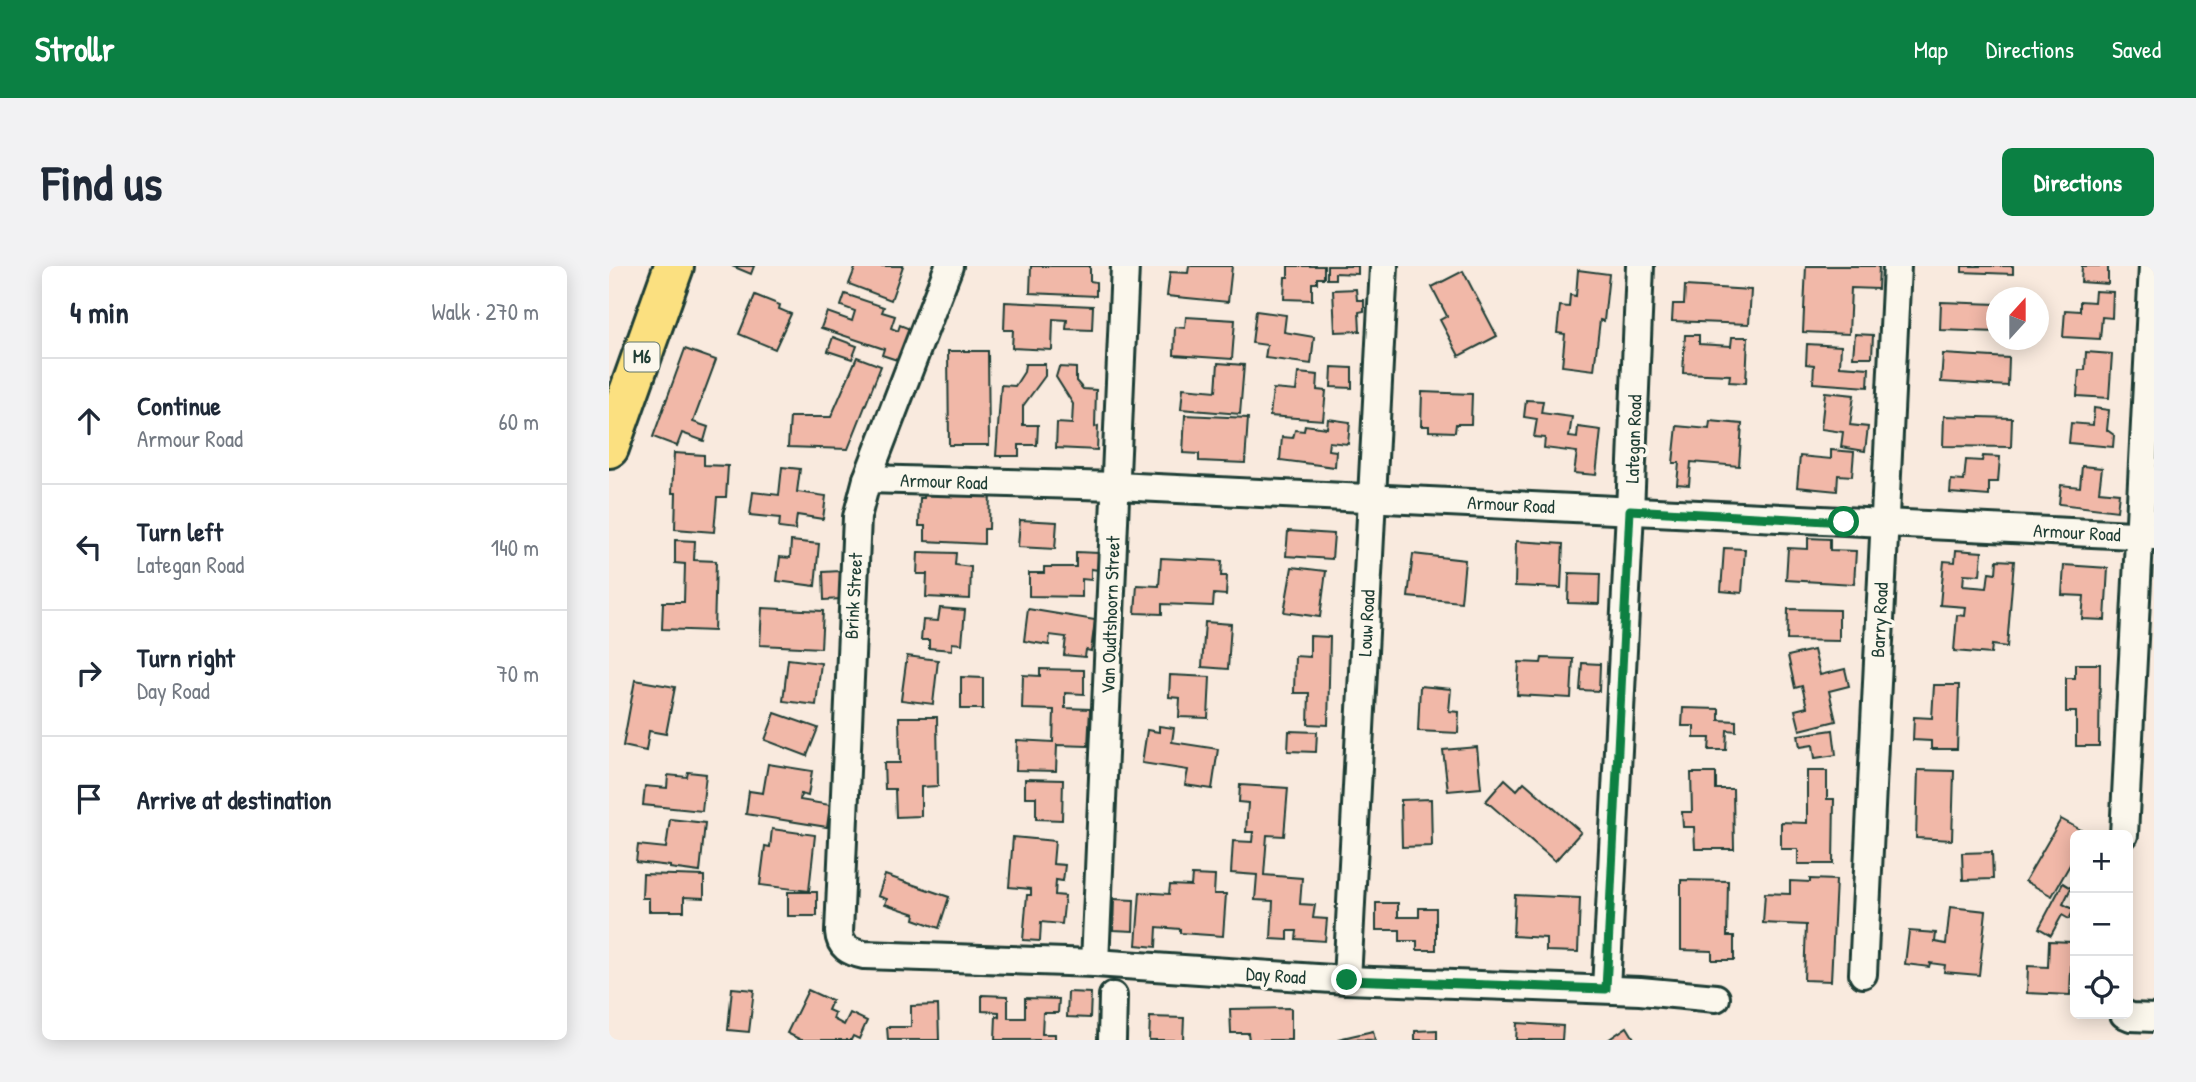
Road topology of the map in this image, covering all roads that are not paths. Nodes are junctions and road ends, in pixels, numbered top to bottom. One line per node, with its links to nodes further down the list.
1 (674, 266): 8 (main road, M6)
2 (949, 266): 9 (street, Brink Street)
3 (1125, 266): 10 (street, Van Oudtshoorn Street)
4 (1384, 266): 11 (street, Louw Road)
5 (1640, 266): 12 (street, Lategan Road)
6 (1897, 266): 13 (street, Barry Road)
7 (2153, 266): 14 (street)
8 (609, 448)
9 (867, 479): 10 (street, Armour Road); 16 (street, Brink Street)
10 (1116, 486): 11 (street, Armour Road); 17 (street, Van Oudtshoorn Street)
11 (1372, 497): 12 (street, Armour Road); 19 (street, Louw Road)
12 (1630, 510): 13 (street, Armour Road); 20 (street, Lategan Road)
13 (1883, 523): 14 (street, Armour Road); 18 (street, Barry Road)
14 (2147, 535): 15 (street)
15 (2125, 830)
16 (840, 942): 17 (street, Day Road)
17 (1095, 963): 19 (street, Day Road)
18 (1863, 974)
19 (1347, 980): 20 (street, Day Road)
20 (1606, 989): 22 (street, Day Road)
21 (1113, 996): 25 (street)
22 (1716, 999)
23 (2133, 1017): 24 (street)
24 (2154, 1018)
25 (1112, 1040)

